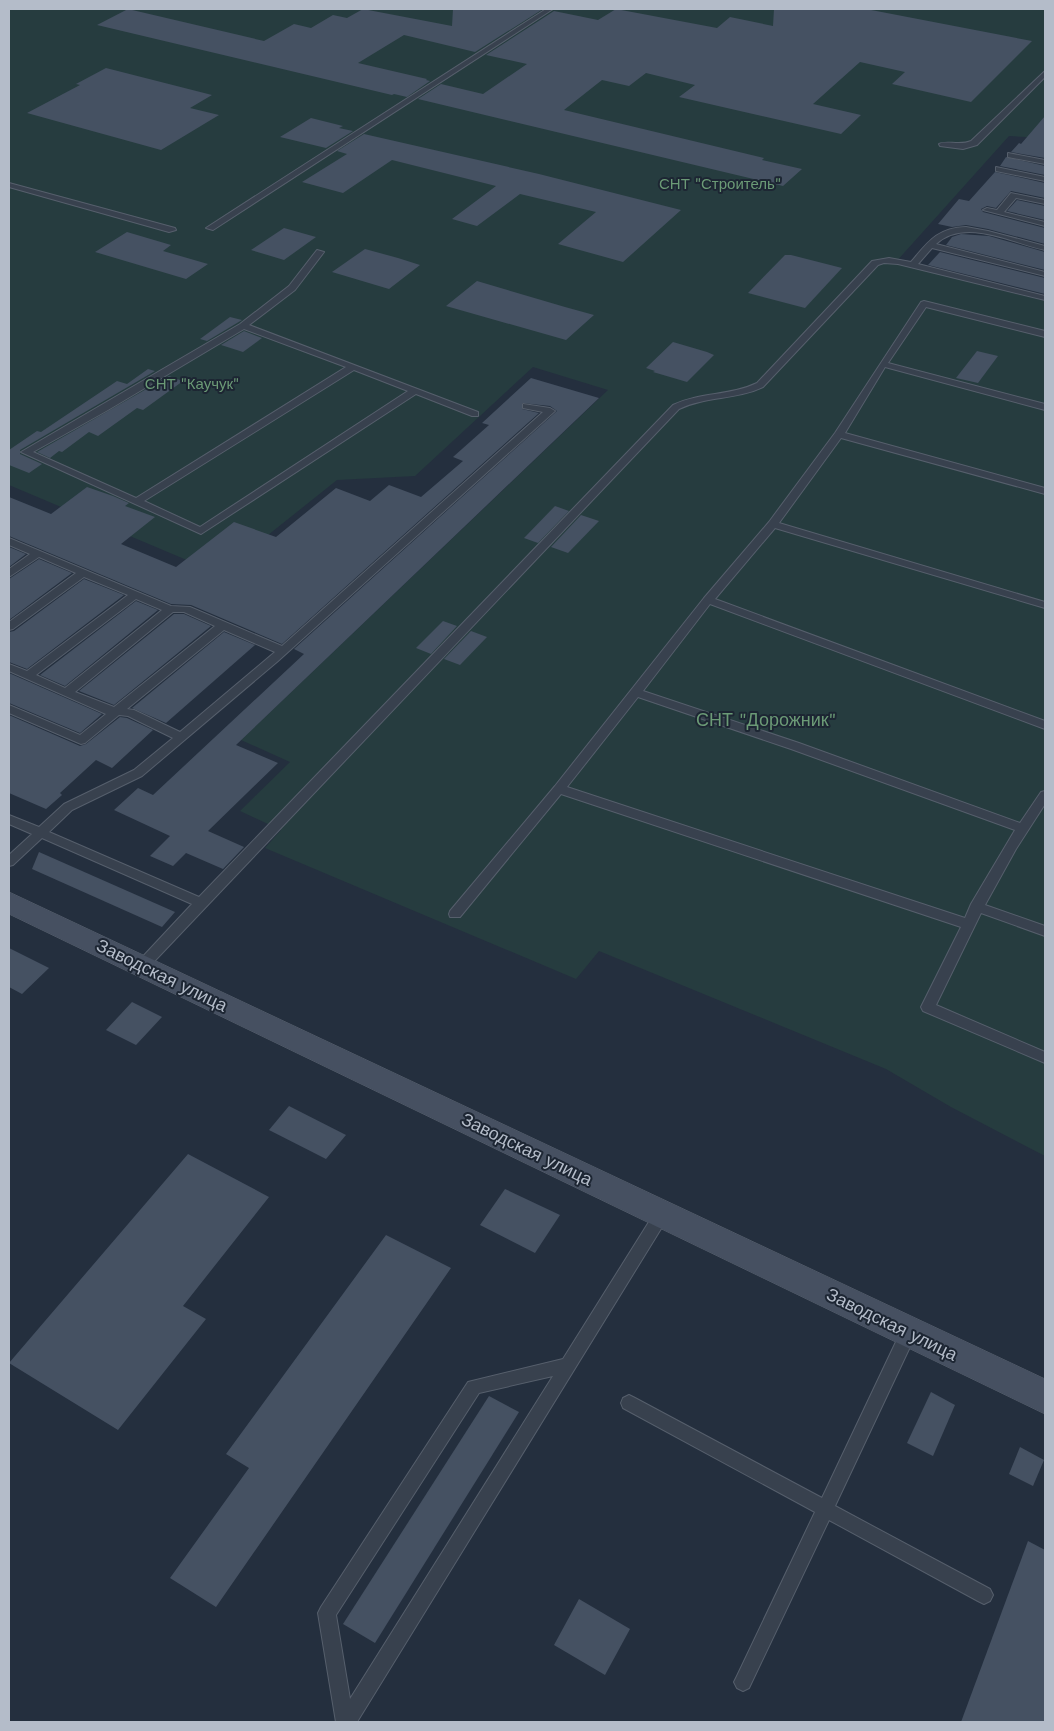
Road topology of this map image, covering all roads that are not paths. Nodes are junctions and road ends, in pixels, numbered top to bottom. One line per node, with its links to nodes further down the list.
1 (550, 9): 13 (lane)
2 (1045, 72): 3 (lane)
3 (943, 144)
4 (1011, 155): 5 (lane)
5 (1045, 162)
6 (999, 169): 7 (lane)
7 (1045, 179)
8 (9, 185): 14 (lane)
9 (1045, 202): 11 (lane)
10 (987, 210): 11 (lane)
11 (999, 213): 12 (lane)
12 (1045, 224)
13 (210, 228)
14 (172, 230)
15 (930, 245): 16 (lane); 18 (lane); 19 (lane)
16 (1045, 248)
17 (320, 252): 21 (lane)
18 (913, 265): 20 (lane); 59 (lane)
19 (1045, 274)
20 (1045, 298)
21 (243, 326): 24 (lane); 31 (lane)
22 (1045, 334): 23 (lane)
23 (883, 364): 27 (lane); 29 (lane)
24 (353, 367): 25 (lane); 31 (lane)
25 (415, 390): 28 (lane); 31 (lane)
26 (526, 406): 43 (lane)
27 (1045, 407)
28 (474, 414)
29 (839, 434): 30 (lane); 32 (lane)
30 (1045, 491)
31 (136, 502)
32 (773, 524): 38 (lane); 39 (lane)
33 (9, 541): 34 (lane)
34 (38, 553): 35 (lane); 36 (lane)
35 (84, 572): 37 (lane); 42 (lane)
36 (9, 574)
37 (136, 594): 40 (lane); 45 (lane)
38 (708, 600): 46 (lane); 50 (lane)
39 (1045, 605)
40 (170, 608): 41 (lane); 47 (lane)
41 (223, 625): 43 (lane); 49 (lane)
42 (9, 627)
43 (283, 651): 51 (lane)
44 (9, 667): 45 (lane)
45 (28, 675): 47 (lane)
46 (635, 692): 52 (lane); 55 (lane)
47 (66, 693): 49 (lane)
48 (9, 709): 49 (lane)
49 (115, 712): 51 (lane)
50 (1045, 725)
51 (181, 737): 56 (lane)
52 (559, 789): 61 (lane); 62 (lane)
53 (1045, 795): 55 (lane)
54 (9, 819): 56 (lane)
55 (1022, 828): 60 (lane)
56 (41, 832): 57 (lane); 59 (lane)
57 (9, 862)
58 (9, 902): 64 (main road, Заводская улица)
59 (201, 903): 64 (lane)
60 (976, 908): 62 (lane); 63 (lane)
61 (455, 914)
62 (968, 924): 65 (lane)
63 (1045, 931)
64 (142, 965): 66 (main road, Заводская улица)
65 (1045, 1058)
66 (662, 1214): 67 (main road, Заводская улица); 68 (lane)
67 (909, 1332): 69 (main road, Заводская улица); 71 (lane)
68 (568, 1365): 74 (lane); 74 (lane)
69 (1045, 1397)
70 (629, 1403): 71 (lane)
71 (826, 1508): 72 (lane); 73 (lane)
72 (984, 1594)
73 (743, 1682)
74 (346, 1722)

